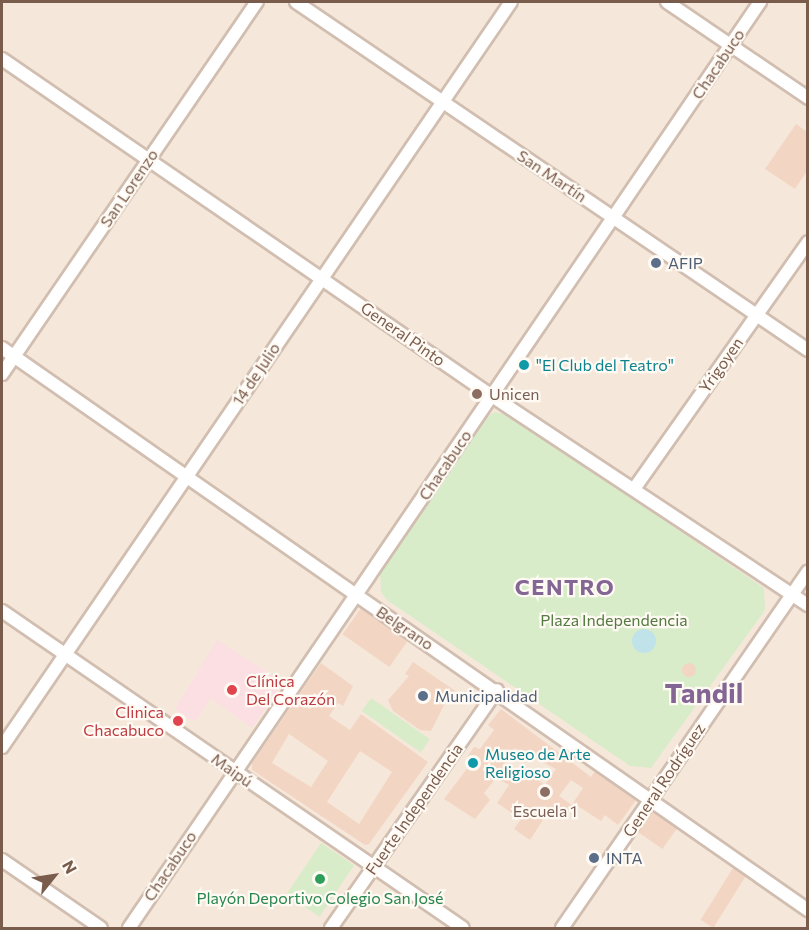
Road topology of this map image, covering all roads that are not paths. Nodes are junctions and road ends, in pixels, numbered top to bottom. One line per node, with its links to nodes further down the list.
1 (257, 2): 10 (street, San Lorenzo)
2 (296, 2): 9 (street, San Martín)
3 (511, 2): 9 (street, 14 de Julio)
4 (667, 2): 6 (street)
5 (760, 2): 6 (street, Chacabuco)
6 (730, 45): 8 (street); 11 (street, Chacabuco)
7 (2, 59): 10 (street, General Pinto)
8 (807, 99)
9 (443, 102): 11 (street, San Martín); 13 (street, 14 de Julio)
10 (148, 160): 13 (street, General Pinto); 17 (street, San Lorenzo)
11 (614, 219): 14 (street, San Martín); 19 (street, Chacabuco)
12 (807, 242): 14 (street, Yrigoyen)
13 (322, 278): 19 (street, General Pinto); 20 (street, 14 de Julio)
14 (757, 314): 16 (street, San Martín); 21 (street, Yrigoyen)
15 (2, 348): 17 (street, Belgrano)
16 (807, 350)
17 (14, 357): 18 (street, San Lorenzo); 20 (street, Belgrano)
18 (2, 374)
19 (492, 396): 21 (street, General Pinto); 24 (street, Chacabuco)
20 (186, 476): 24 (street, Belgrano); 27 (street, 14 de Julio)
21 (634, 489): 23 (street, General Pinto)
22 (807, 572): 23 (street, General Rodríguez)
23 (792, 594): 25 (street, General Pinto); 31 (street, General Rodríguez)
24 (356, 595): 28 (street, Belgrano); 30 (street, Chacabuco)
25 (807, 605)
26 (2, 611): 27 (street, Maipú)
27 (67, 655): 29 (street, 14 de Julio); 30 (street, Maipú)
28 (497, 690): 31 (street, Belgrano); 33 (street, Fuerte Independencia)
29 (2, 747)
30 (234, 771): 33 (street, Maipú); 36 (street, Chacabuco)
31 (651, 798): 34 (street, Belgrano); 39 (street, General Rodríguez)
32 (2, 860): 35 (street)
33 (374, 868): 37 (street, Fuerte Independencia); 38 (street, Maipú)
34 (807, 910)
35 (101, 928)
36 (129, 928)
37 (331, 928)
38 (463, 928)
39 (562, 928)

